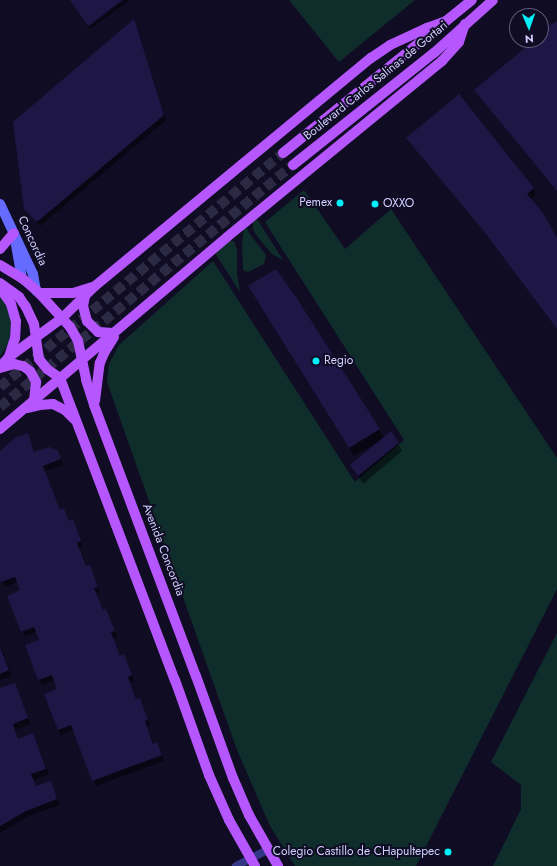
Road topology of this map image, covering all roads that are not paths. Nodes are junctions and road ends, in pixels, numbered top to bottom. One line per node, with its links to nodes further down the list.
1 (472, 0): 3 (main road, Boulevard Carlos Salinas de Gortari)
2 (493, 0): 4 (main road, Boulevard Carlos Salinas de Gortari)
3 (446, 21): 5 (main road, Boulevard Carlos Salinas de Gortari); 13 (main road)
4 (465, 24): 6 (main road, Boulevard Carlos Salinas de Gortari); 18 (main road)
5 (283, 153)
6 (293, 165)
7 (0, 204): 8 (street, Concordia)
8 (15, 234): 9 (main road); 11 (street); 15 (street, Concordia)
9 (0, 249)
10 (0, 265): 11 (main road, Avenida Concordia)
11 (22, 278): 15 (main road, Avenida Concordia)
12 (0, 283): 19 (main road)
13 (95, 286): 15 (main road); 16 (main road)
14 (0, 288): 20 (main road)
15 (37, 292): 17 (main road, Avenida Concordia)
16 (85, 296): 17 (main road); 18 (main road)
17 (62, 318): 19 (main road); 21 (main road, Avenida Concordia)
18 (116, 331): 21 (main road); 25 (main road)
19 (36, 337): 20 (main road); 23 (main road)
20 (9, 357): 22 (main road)
21 (82, 360): 23 (main road); 25 (main road, Avenida Concordia)
22 (0, 367): 24 (main road)
23 (60, 378): 24 (main road); 27 (main road)
24 (34, 401): 26 (main road)
25 (94, 405): 29 (main road, Avenida Concordia)
26 (26, 409): 27 (main road); 28 (main road)
27 (80, 428): 30 (main road)
28 (0, 429)
29 (268, 850): 30 (street); 32 (main road, Avenida Concordia)
30 (253, 862): 31 (street)
31 (236, 866)
32 (278, 866)

